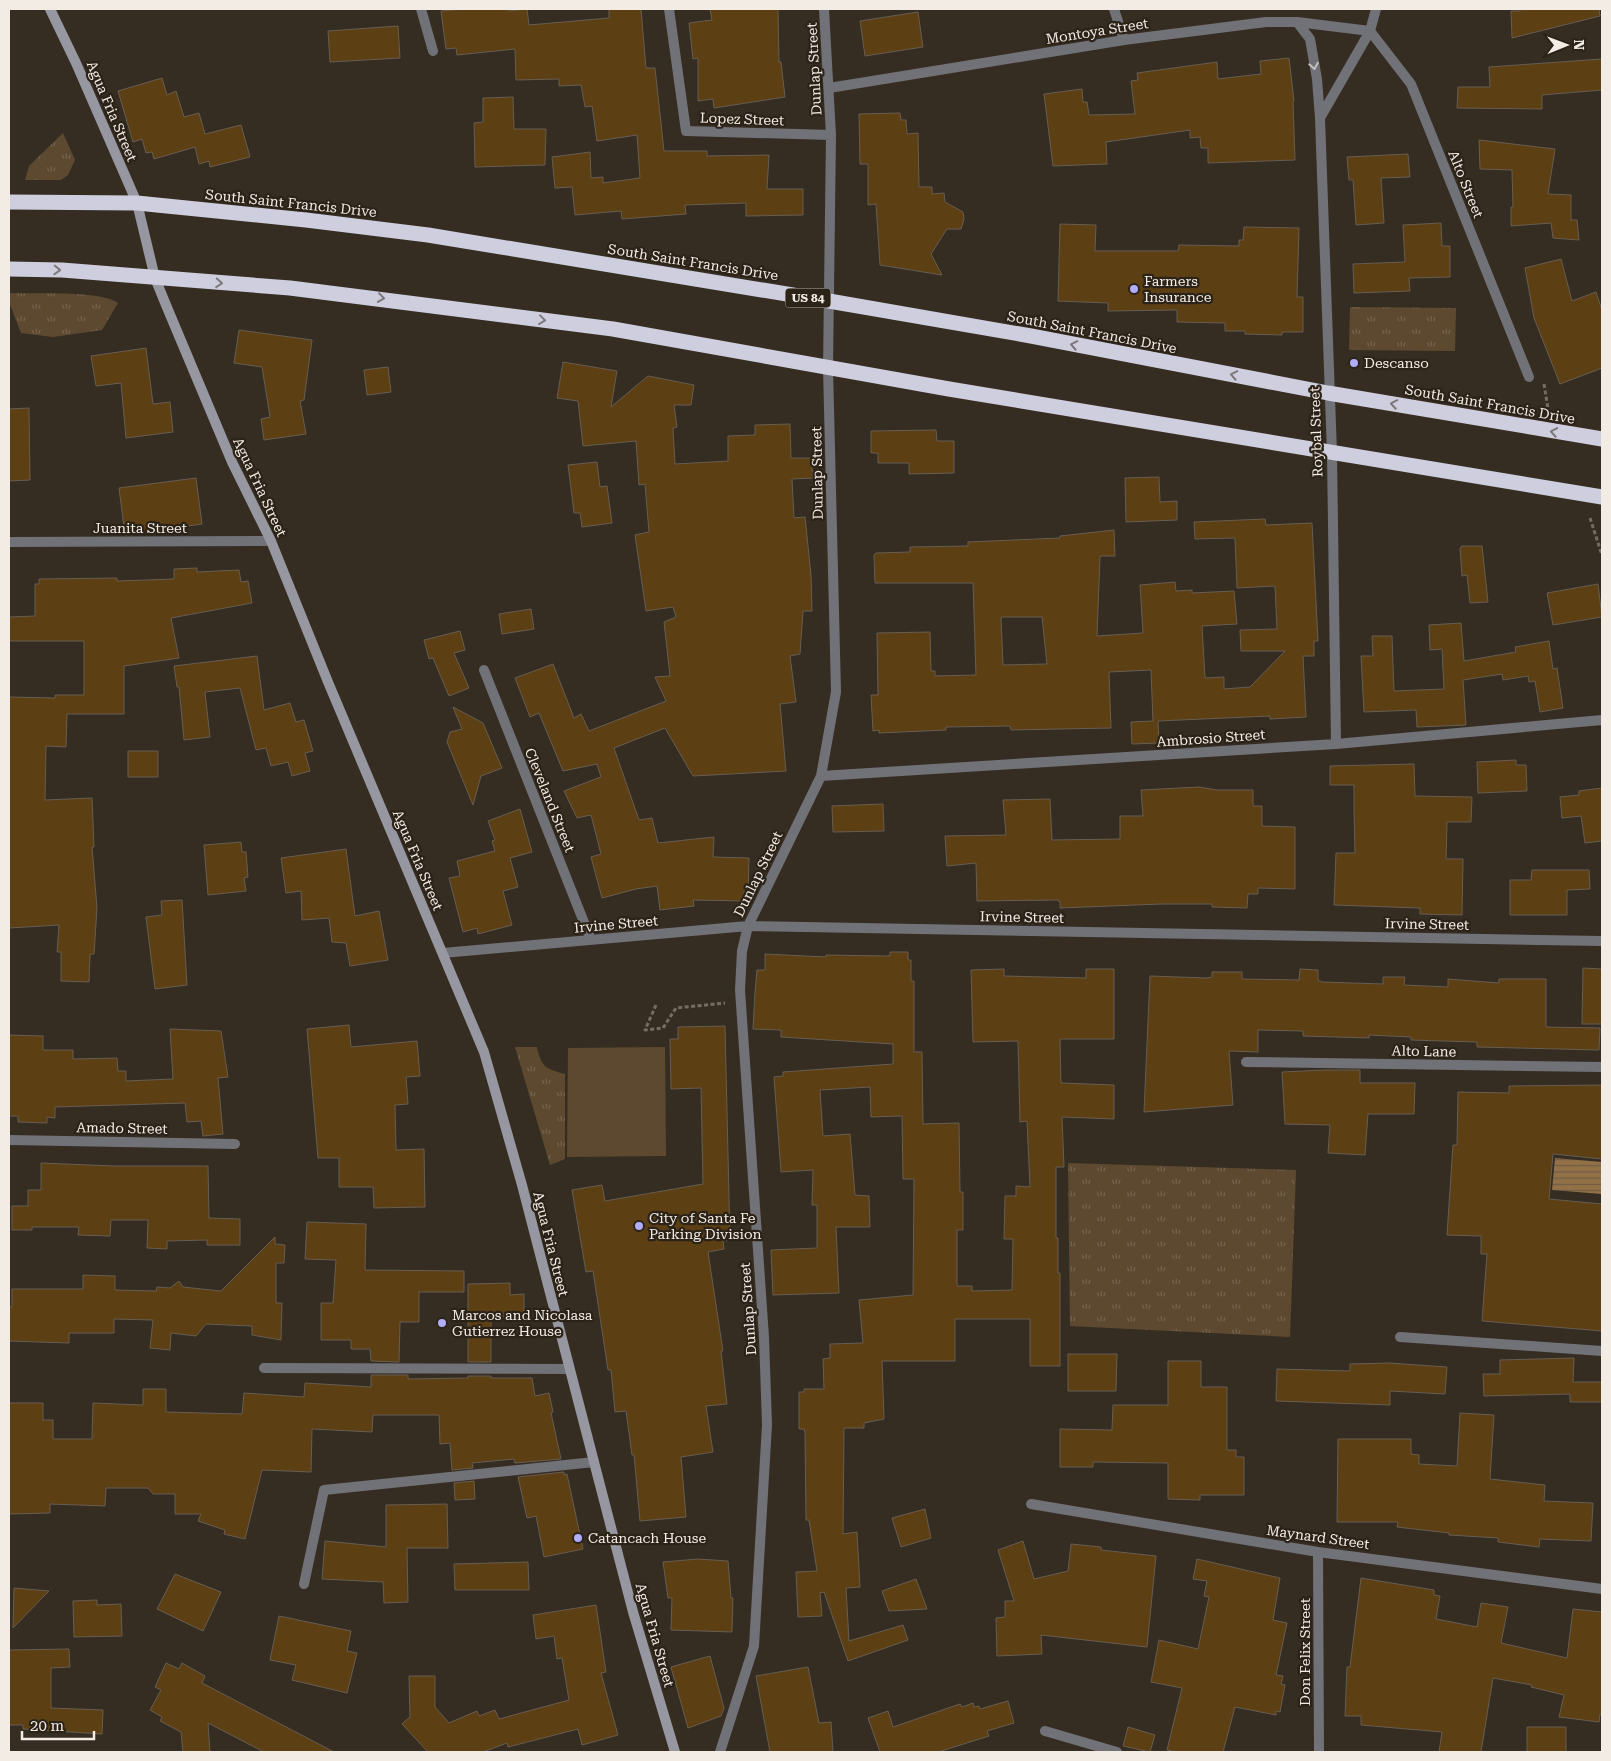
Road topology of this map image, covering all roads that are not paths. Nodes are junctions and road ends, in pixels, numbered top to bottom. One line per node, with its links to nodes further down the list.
1 (50, 9): 15 (street, Agua Fria Street)
2 (422, 9): 10 (street)
3 (669, 9): 13 (street, Lopez Street)
4 (824, 9): 11 (street, Dunlap Street)
5 (1114, 9): 9 (street)
6 (1376, 9): 8 (street)
7 (1297, 22): 8 (street, Montoya Street); 9 (street, Montoya Street); 12 (street, Roybal Street, one-way to 12)
8 (1370, 31): 12 (street); 20 (street, Alto Street)
9 (1124, 40): 11 (street, Montoya Street)
10 (433, 51)
11 (829, 88): 13 (street, Dunlap Street)
12 (1320, 118): 21 (street, Roybal Street)
13 (831, 135): 18 (street, Dunlap Street)
14 (9, 202): 15 (highway, South Saint Francis Drive / US 84)
15 (137, 203): 17 (street, Agua Fria Street); 18 (highway, South Saint Francis Drive / US 84)
16 (9, 269): 17 (highway, one-way to 17)
17 (155, 278): 19 (highway, one-way to 19); 25 (street, Agua Fria Street)
18 (830, 301): 19 (street, Dunlap Street); 21 (highway, South Saint Francis Drive / US 84, one-way to 18)
19 (828, 368): 23 (highway); 30 (street, Dunlap Street)
20 (1529, 377)
21 (1328, 393): 22 (highway, South Saint Francis Drive / US 84, one-way to 21); 23 (street, Roybal Street)
22 (1602, 439)
23 (1332, 453): 24 (highway); 29 (street, Roybal Street)
24 (1602, 497)
25 (271, 541): 26 (street, Juanita Street); 34 (street, Agua Fria Street)
26 (9, 542)
27 (484, 670): 32 (street, Cleveland Street)
28 (1602, 720): 29 (street, Ambrosio Street)
29 (1336, 744): 30 (street, Ambrosio Street)
30 (821, 776): 31 (street, Dunlap Street)
31 (748, 926): 32 (street, Irvine Street); 33 (street, Irvine Street); 50 (street, Dunlap Street)
32 (591, 940): 34 (street, Irvine Street)
33 (1602, 941)
34 (443, 953): 42 (street, Agua Fria Street)
35 (1246, 1062): 36 (street, Alto Lane)
36 (1602, 1067)
37 (9, 1140): 38 (street, Amado Street)
38 (235, 1144)
39 (1400, 1337): 40 (street)
40 (1602, 1351)
41 (264, 1368): 42 (street)
42 (569, 1369): 43 (street, Agua Fria Street)
43 (594, 1462): 46 (street); 49 (street, Agua Fria Street)
44 (1030, 1504): 45 (street, Maynard Street)
45 (1318, 1552): 47 (street, Maynard Street); 52 (street, Don Felix Street)
46 (304, 1584)
47 (1602, 1589)
48 (1044, 1731): 51 (street)
49 (675, 1752)
50 (720, 1752)
51 (1117, 1752)
52 (1320, 1752)

